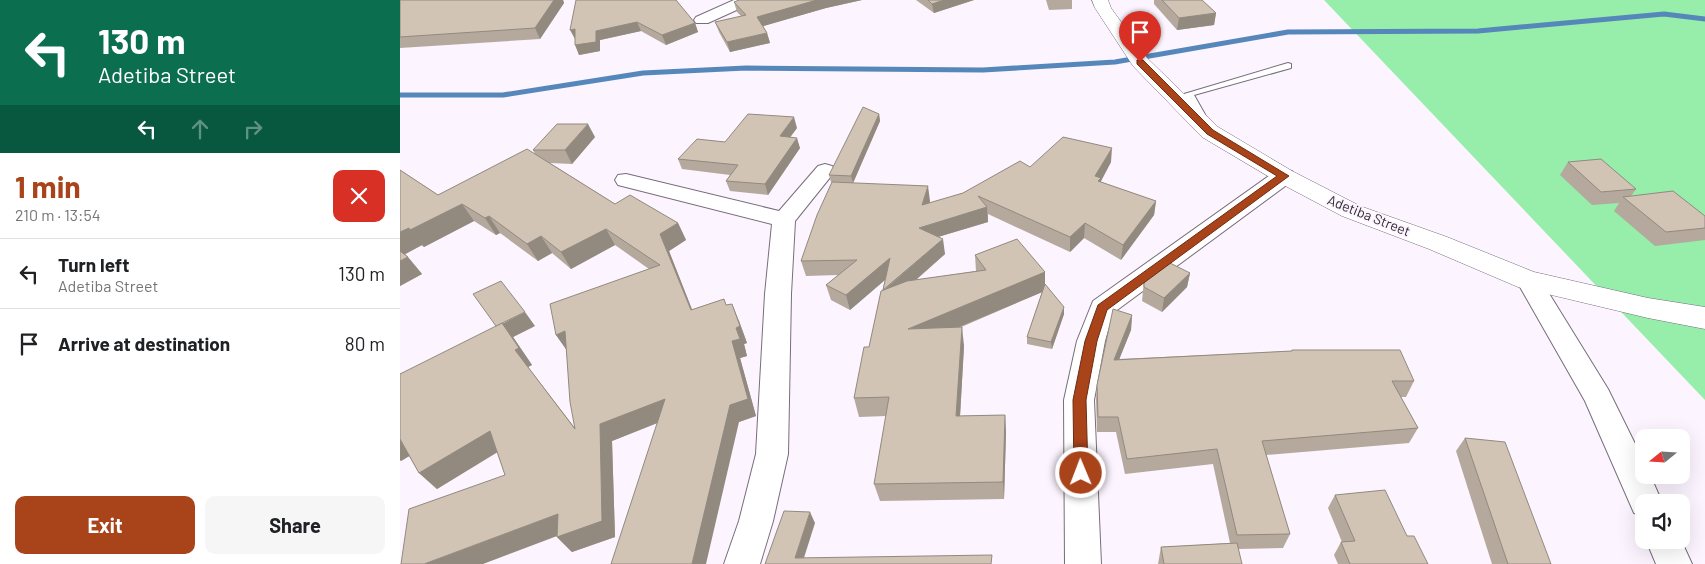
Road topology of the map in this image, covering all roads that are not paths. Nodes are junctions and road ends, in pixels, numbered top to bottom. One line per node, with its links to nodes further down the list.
1 (747, 0): 3 (street)
2 (1100, 0): 5 (street, Adetiba Street)
3 (702, 20)
4 (1288, 66): 5 (lane)
5 (1210, 132): 7 (street, Adetiba Street)
6 (825, 170): 9 (street)
7 (1284, 176): 10 (street, Adetiba Street); 15 (street)
8 (626, 180): 9 (street)
9 (784, 220): 14 (street)
10 (1528, 280): 11 (street, Adetiba Street); 12 (street)
11 (1705, 318)
12 (1642, 494)
13 (1667, 549): 16 (street)
14 (742, 564)
15 (1083, 564)
16 (1674, 564)

